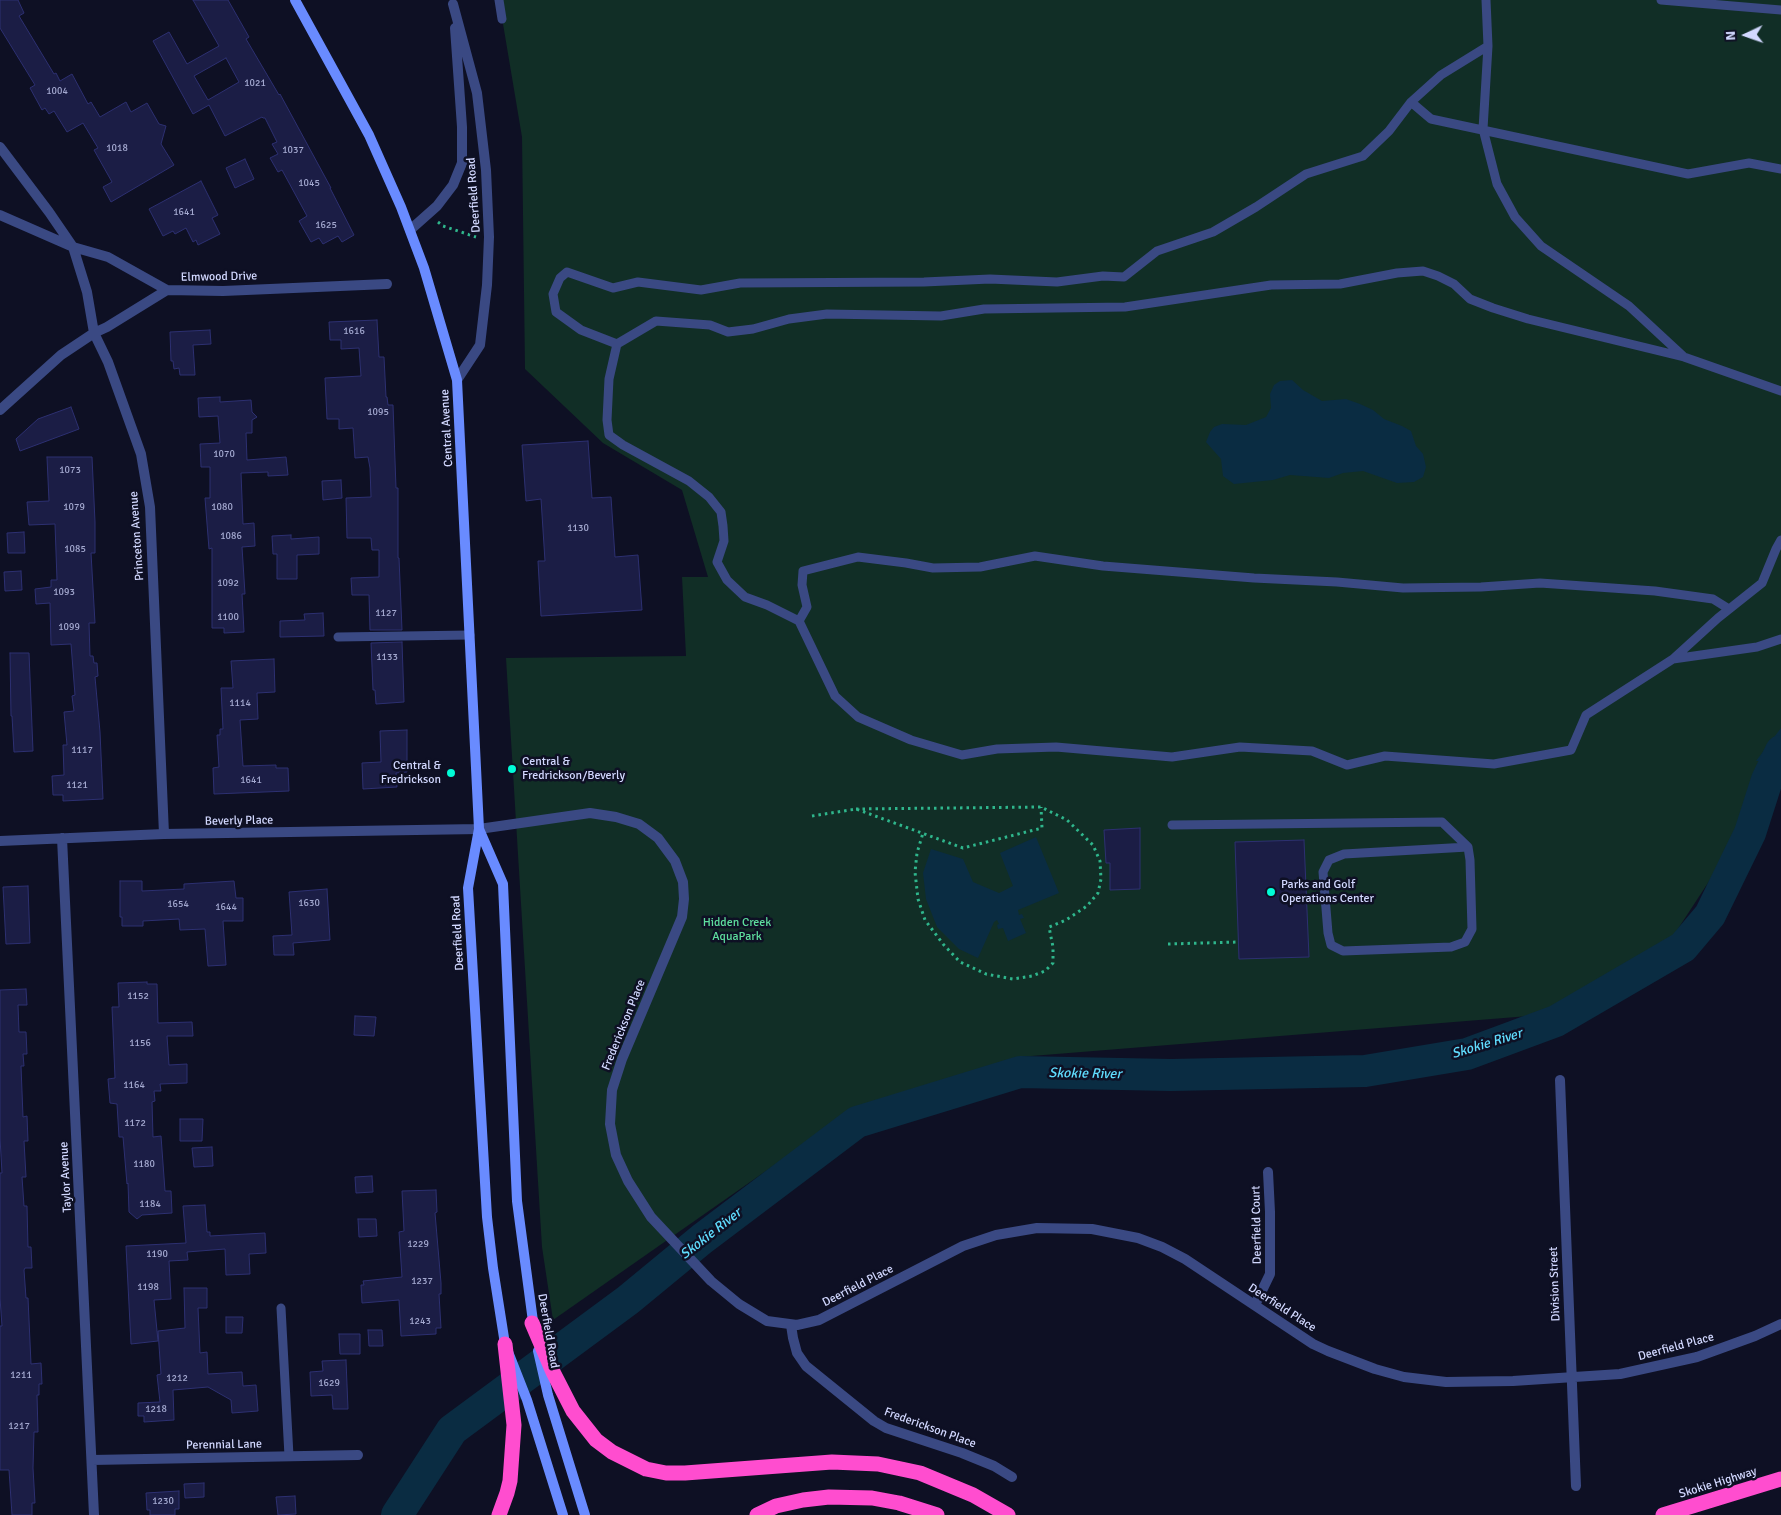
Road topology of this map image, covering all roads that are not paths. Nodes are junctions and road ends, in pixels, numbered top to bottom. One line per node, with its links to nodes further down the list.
1 (295, 0): 15 (main road, Central Avenue)
2 (499, 0): 8 (lane)
3 (1486, 0): 9 (lane)
4 (1661, 0): 6 (lane)
5 (453, 2): 15 (street, Deerfield Road); 22 (street, Deerfield Road)
6 (1696, 2): 7 (lane)
7 (1781, 10)
8 (502, 19)
9 (1488, 46): 10 (lane); 11 (lane)
10 (1411, 102): 11 (lane); 20 (lane)
11 (1484, 129): 13 (lane); 21 (lane)
12 (0, 148): 16 (street, Princeton Avenue)
13 (1781, 169)
14 (0, 215): 16 (street)
15 (410, 230): 22 (main road, Central Avenue)
16 (73, 248): 18 (street); 19 (street, Princeton Avenue)
17 (387, 284): 18 (street, Elmwood Drive)
18 (167, 290): 19 (street, Elmwood Drive)
19 (94, 333): 24 (street, Elmwood Drive); 34 (street, Princeton Avenue)
20 (617, 344): 21 (lane); 27 (lane)
21 (1684, 357): 23 (lane)
22 (457, 380): 28 (main road, Central Avenue)
23 (1781, 391)
24 (0, 410)
25 (1781, 540): 26 (lane)
26 (1729, 609): 27 (lane); 31 (lane)
27 (799, 622): 31 (lane)
28 (470, 634): 29 (lane); 33 (main road, Central Avenue)
29 (338, 637)
30 (1781, 639): 31 (lane)
31 (1673, 659)
32 (1172, 826): 37 (lane)
33 (479, 829): 34 (street, Beverly Place); 42 (main road, Deerfield Road); 44 (street, Frederickson Place); 45 (main road, Deerfield Road)
34 (164, 834): 35 (street, Beverly Place)
35 (62, 838): 36 (street, Beverly Place); 49 (street, Taylor Avenue)
36 (0, 841)
37 (1468, 847): 37 (lane)
38 (1560, 1080): 46 (street, Division Street)
39 (1268, 1172): 40 (street, Deerfield Court)
40 (1255, 1305): 44 (street, Deerfield Place); 46 (street, Deerfield Place)
41 (281, 1308): 48 (lane)
42 (532, 1323): 56 (main road, Deerfield Road); 59 (highway)
43 (1781, 1324): 46 (street, Deerfield Place)
44 (791, 1325): 50 (street, Frederickson Place)
45 (505, 1344): 54 (highway); 55 (main road, Deerfield Road)
46 (1571, 1377): 52 (street, Division Street)
47 (358, 1455): 48 (street, Perennial Lane)
48 (289, 1456): 49 (street, Perennial Lane)
49 (92, 1460): 53 (street, Taylor Avenue)
50 (1012, 1477)
51 (1781, 1480): 60 (highway, Skokie Highway)
52 (1576, 1486)
53 (94, 1515)
54 (499, 1515)
55 (563, 1515)
56 (585, 1515)
57 (758, 1515): 58 (highway)
58 (936, 1515)
59 (1008, 1515)
60 (1663, 1515)

